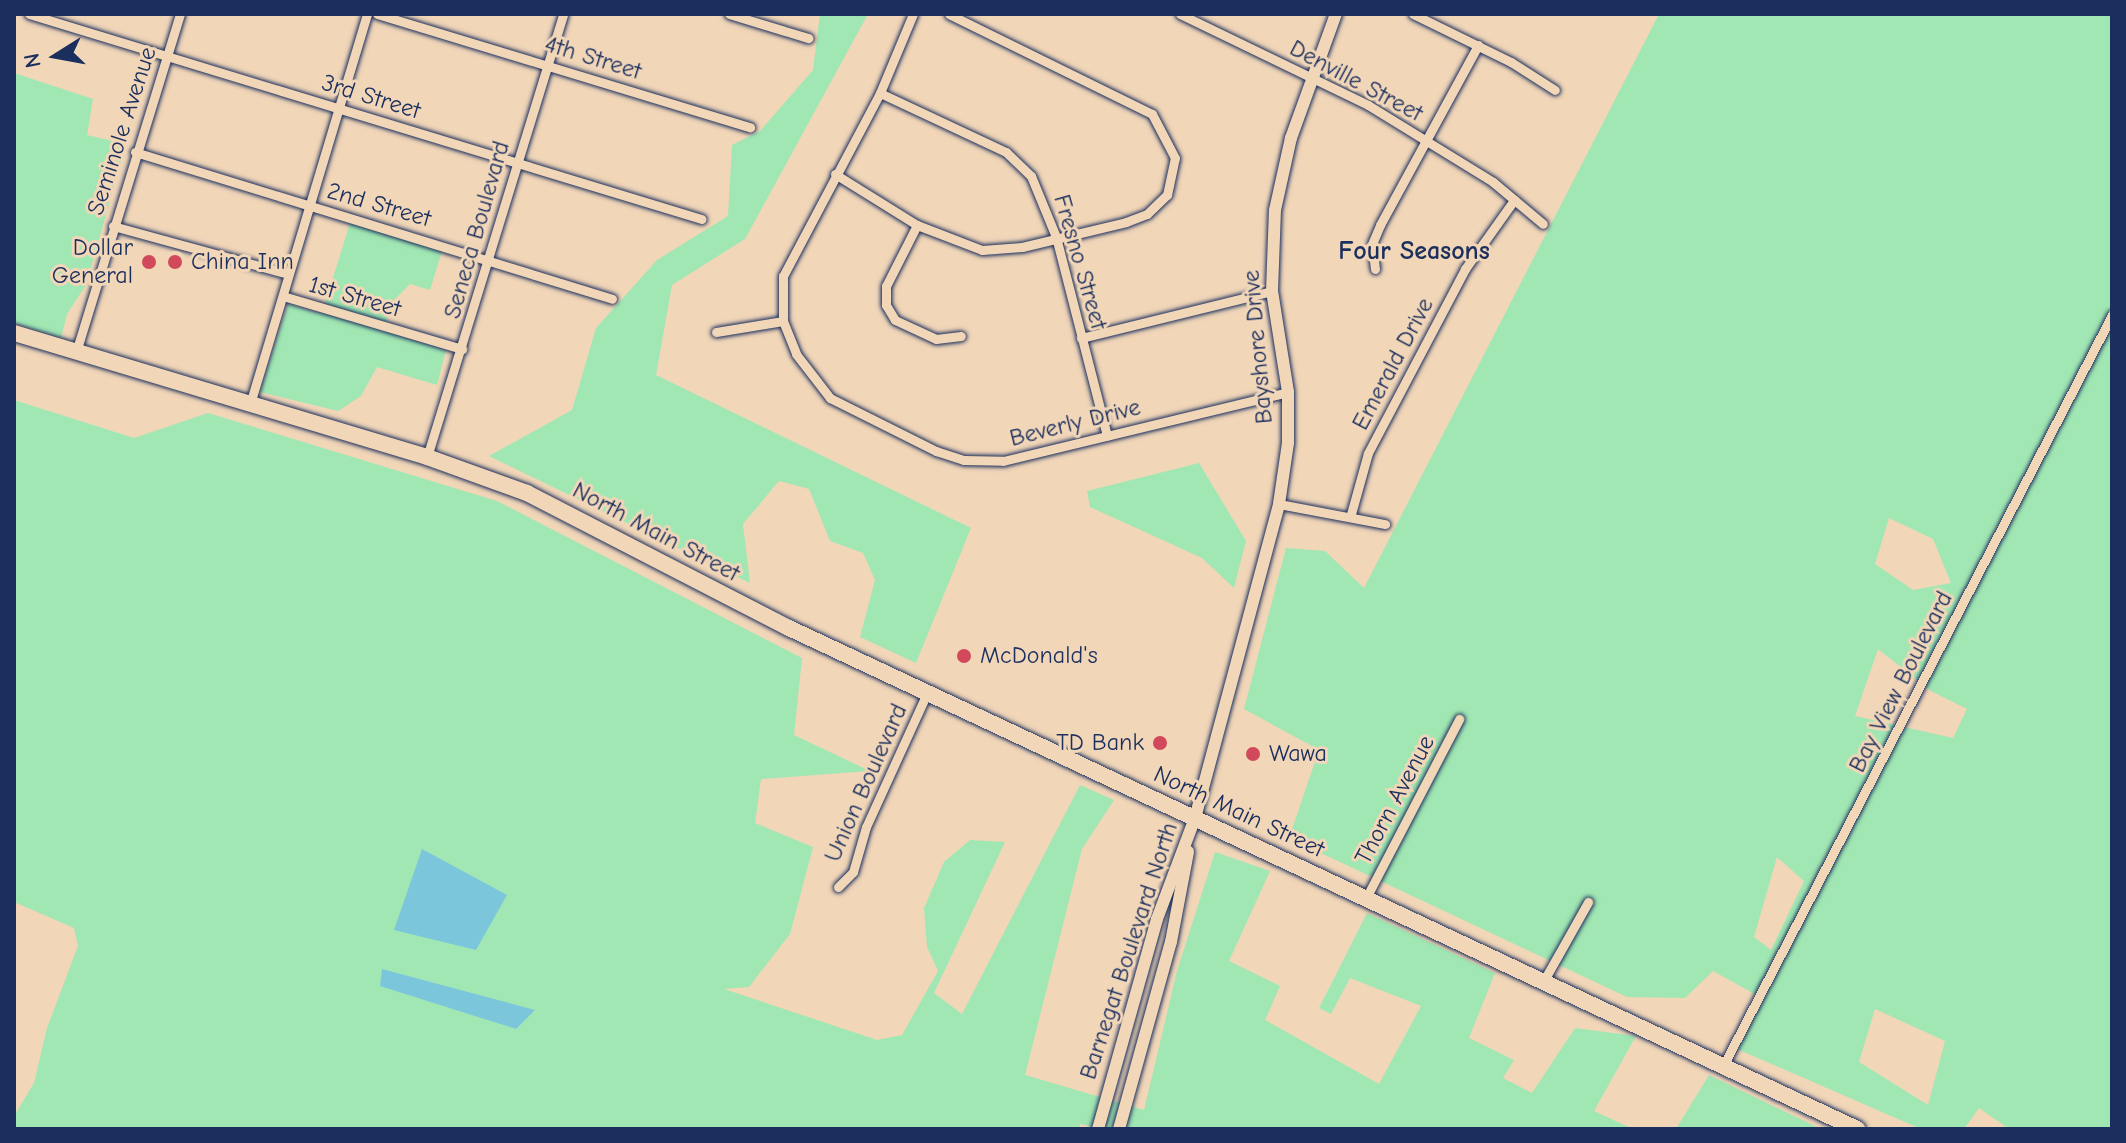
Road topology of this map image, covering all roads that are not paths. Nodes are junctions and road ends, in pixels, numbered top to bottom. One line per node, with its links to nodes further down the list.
1 (29, 14): 14 (street, 3rd Street)
2 (180, 14): 14 (street, Seminole Avenue)
3 (367, 14): 19 (street)
4 (377, 14): 15 (street, 4th Street)
5 (563, 14): 15 (street, Seneca Boulevard)
6 (729, 14): 12 (street)
7 (913, 14): 18 (street, Beverly Drive)
8 (949, 14): 31 (street)
9 (1180, 14): 16 (street, Denville Street)
10 (1336, 14): 16 (street, Bayshore Drive)
11 (1413, 14): 13 (street)
12 (808, 38)
13 (1478, 45): 17 (street); 21 (street)
14 (168, 53): 19 (street, 3rd Street); 22 (street, Seminole Avenue)
15 (548, 65): 20 (street, 4th Street); 23 (street, Seneca Boulevard)
16 (1312, 80): 21 (street, Denville Street); 35 (street, Bayshore Drive)
17 (1555, 90)
18 (880, 93): 24 (street, Beverly Drive); 31 (street, Fresno Street)
19 (339, 108): 23 (street, 3rd Street); 26 (street)
20 (750, 127)
21 (1428, 142): 25 (street, Denville Street); 33 (street)
22 (135, 152): 26 (street, 2nd Street); 30 (street, Seminole Avenue)
23 (517, 162): 27 (street, 3rd Street); 32 (street, Seneca Boulevard)
24 (835, 174): 29 (street); 39 (street, Beverly Drive)
25 (1514, 200): 28 (street, Denville Street); 51 (street, Emerald Drive)
26 (309, 205): 32 (street, 2nd Street); 34 (street)
27 (701, 219)
28 (1543, 224)
29 (917, 225): 31 (street); 42 (street)
30 (113, 226): 34 (street, 1st Street); 45 (street, Seminole Avenue)
31 (1056, 237): 43 (street, Fresno Street)
32 (489, 258): 37 (street, 2nd Street); 44 (street, Seneca Boulevard)
33 (1375, 269)
34 (288, 274): 36 (street)
35 (1272, 291): 43 (street); 46 (street, Bayshore Drive)
36 (283, 296): 44 (street, 1st Street); 47 (street)
37 (612, 299)
38 (2112, 315): 60 (street, Bay View Boulevard)
39 (783, 321): 40 (street); 48 (street, Beverly Drive)
40 (716, 332)
41 (14, 333): 45 (highway, North Main Street)
42 (961, 336)
43 (1081, 338): 48 (street, Fresno Street)
44 (462, 349): 49 (street, Seneca Boulevard)
45 (76, 352): 47 (highway, North Main Street)
46 (1288, 392): 48 (street, Beverly Drive); 50 (street, Bayshore Drive)
47 (250, 404): 49 (highway, North Main Street)
48 (1107, 436)
49 (427, 457): 53 (highway, North Main Street)
50 (1279, 504): 51 (street); 55 (street, Bayshore Drive)
51 (1351, 514): 52 (street)
52 (1385, 524)
53 (927, 693): 55 (highway, North Main Street); 56 (street, Union Boulevard)
54 (1459, 719): 57 (street, Thorn Avenue)
55 (1195, 818): 57 (highway, North Main Street); 61 (street, Barnegat Boulevard North); 62 (street, Barnegat Boulevard North)
56 (838, 887)
57 (1366, 898): 59 (highway, North Main Street)
58 (1588, 902): 59 (street)
59 (1543, 982): 60 (highway, North Main Street)
60 (1723, 1066): 63 (highway, North Main Street)
61 (1098, 1129)
62 (1119, 1129)
63 (1857, 1129)

